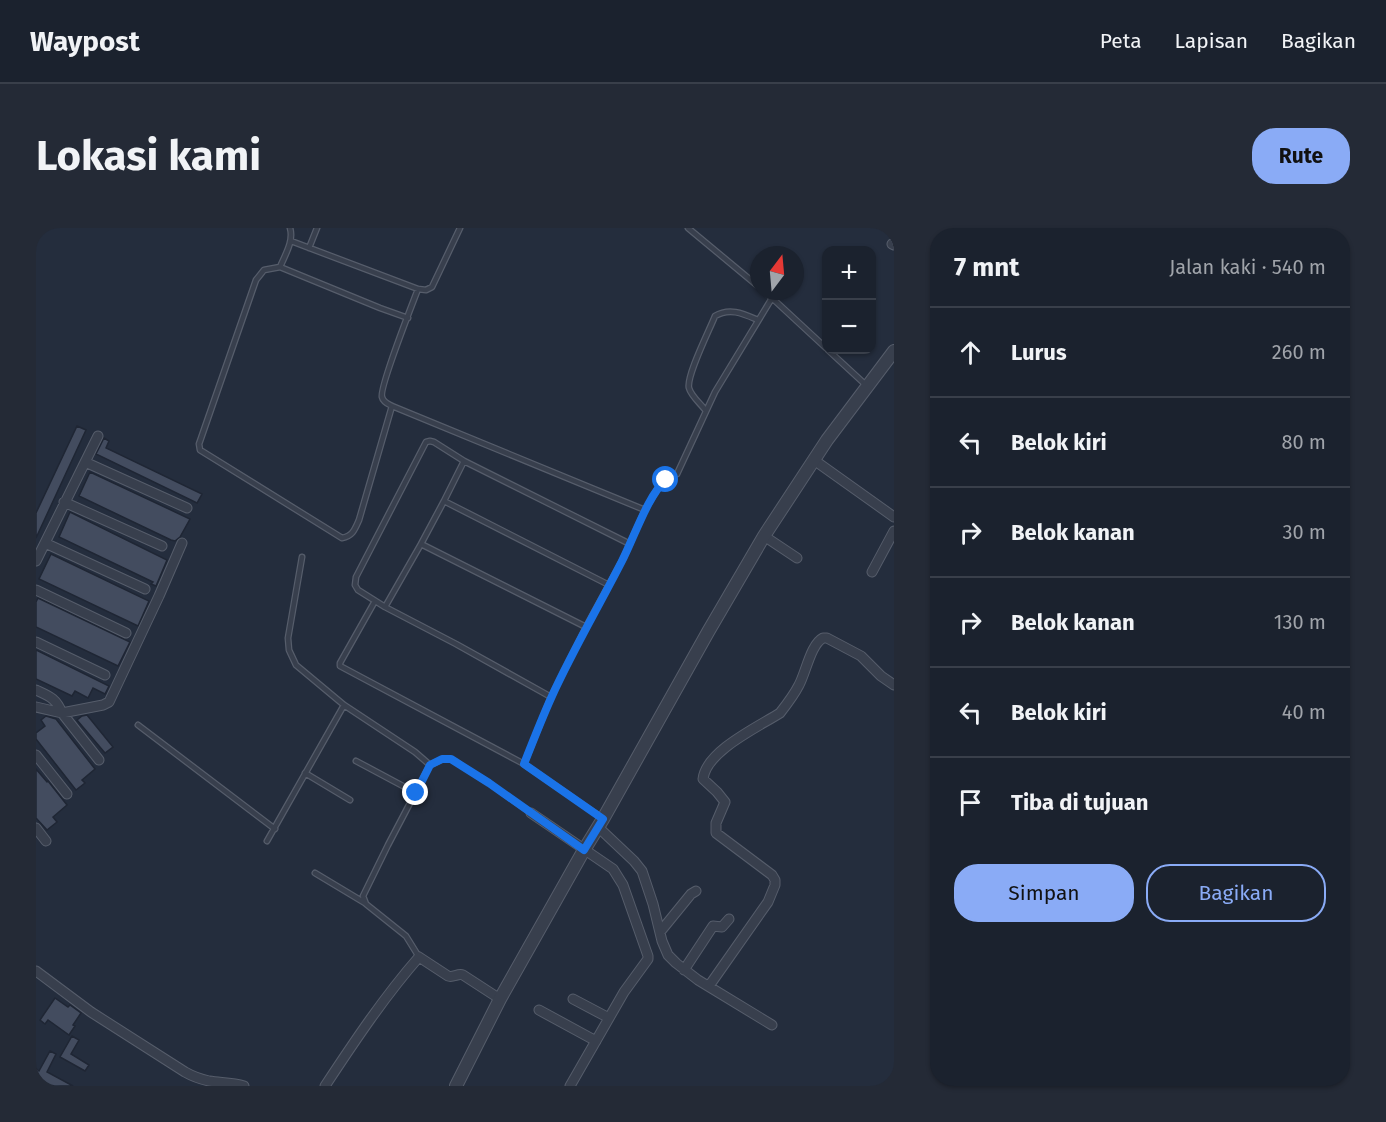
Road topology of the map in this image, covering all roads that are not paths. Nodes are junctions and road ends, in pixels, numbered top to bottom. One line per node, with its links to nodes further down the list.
1 (290, 228): 5 (lane)
2 (317, 228): 6 (lane)
3 (460, 228): 9 (lane)
4 (688, 228): 8 (lane)
5 (291, 241): 6 (lane); 7 (lane)
6 (309, 248): 9 (lane)
7 (280, 267): 12 (lane); 18 (lane)
8 (750, 280)
9 (418, 289): 12 (lane)
10 (771, 300): 13 (lane)
11 (774, 300): 14 (lane)
12 (408, 318): 18 (lane)
13 (758, 321): 19 (lane); 19 (lane)
14 (822, 344)
15 (894, 351): 17 (street)
16 (832, 354): 17 (lane)
17 (867, 386): 21 (street)
18 (392, 406): 27 (lane)
19 (706, 411): 27 (lane)
20 (98, 436): 23 (street)
21 (814, 460): 28 (street); 30 (street)
22 (464, 461): 24 (lane); 34 (lane); 43 (lane)
23 (86, 462): 25 (street); 26 (street)
24 (444, 501): 33 (lane); 40 (lane)
25 (64, 502): 31 (street); 35 (street)
26 (188, 508)
27 (645, 510): 34 (lane)
28 (894, 517)
29 (894, 531): 39 (street)
30 (764, 536): 37 (street); 68 (street)
31 (45, 543): 38 (street); 41 (street)
32 (182, 543): 54 (street)
33 (421, 544): 44 (lane); 45 (lane)
34 (630, 544): 40 (lane)
35 (162, 546)
36 (302, 557): 52 (lane)
37 (797, 558)
38 (36, 561)
39 (872, 572)
40 (609, 585): 45 (lane)
41 (145, 589)
42 (36, 590): 46 (street)
43 (375, 601): 44 (lane); 59 (lane)
44 (385, 607): 51 (lane)
45 (586, 627): 51 (lane)
46 (126, 633)
47 (36, 642): 48 (street)
48 (105, 675)
49 (894, 685): 79 (street)
50 (36, 690): 54 (street)
51 (551, 697): 59 (lane)
52 (344, 705): 60 (lane); 61 (lane)
53 (36, 707): 54 (street)
54 (62, 712): 57 (street)
55 (138, 725): 67 (lane)
56 (36, 755): 63 (street)
57 (99, 760)
58 (356, 761): 62 (lane)
59 (524, 764): 68 (lane)
60 (430, 765): 62 (lane); 65 (lane)
61 (305, 773): 64 (lane); 67 (lane)
62 (416, 793): 73 (lane)
63 (67, 794)
64 (350, 800)
65 (531, 813): 68 (street)
66 (36, 828): 69 (street)
67 (275, 829): 70 (lane)
68 (594, 834): 75 (street); 80 (street); 83 (street)
69 (46, 841)
70 (267, 841)
71 (315, 873): 73 (lane)
72 (696, 891): 75 (street)
73 (366, 904): 76 (lane)
74 (729, 919): 77 (street)
75 (660, 932): 77 (street)
76 (419, 957): 80 (street); 87 (street)
77 (684, 969): 79 (street)
78 (36, 971): 86 (street)
79 (709, 986): 84 (street)
80 (500, 999): 88 (street)
81 (573, 999): 83 (street)
82 (539, 1010): 85 (street)
83 (609, 1018): 85 (street)
84 (772, 1024)
85 (596, 1041): 89 (street)
86 (244, 1086)
87 (325, 1086)
88 (456, 1086)
89 (570, 1086)

